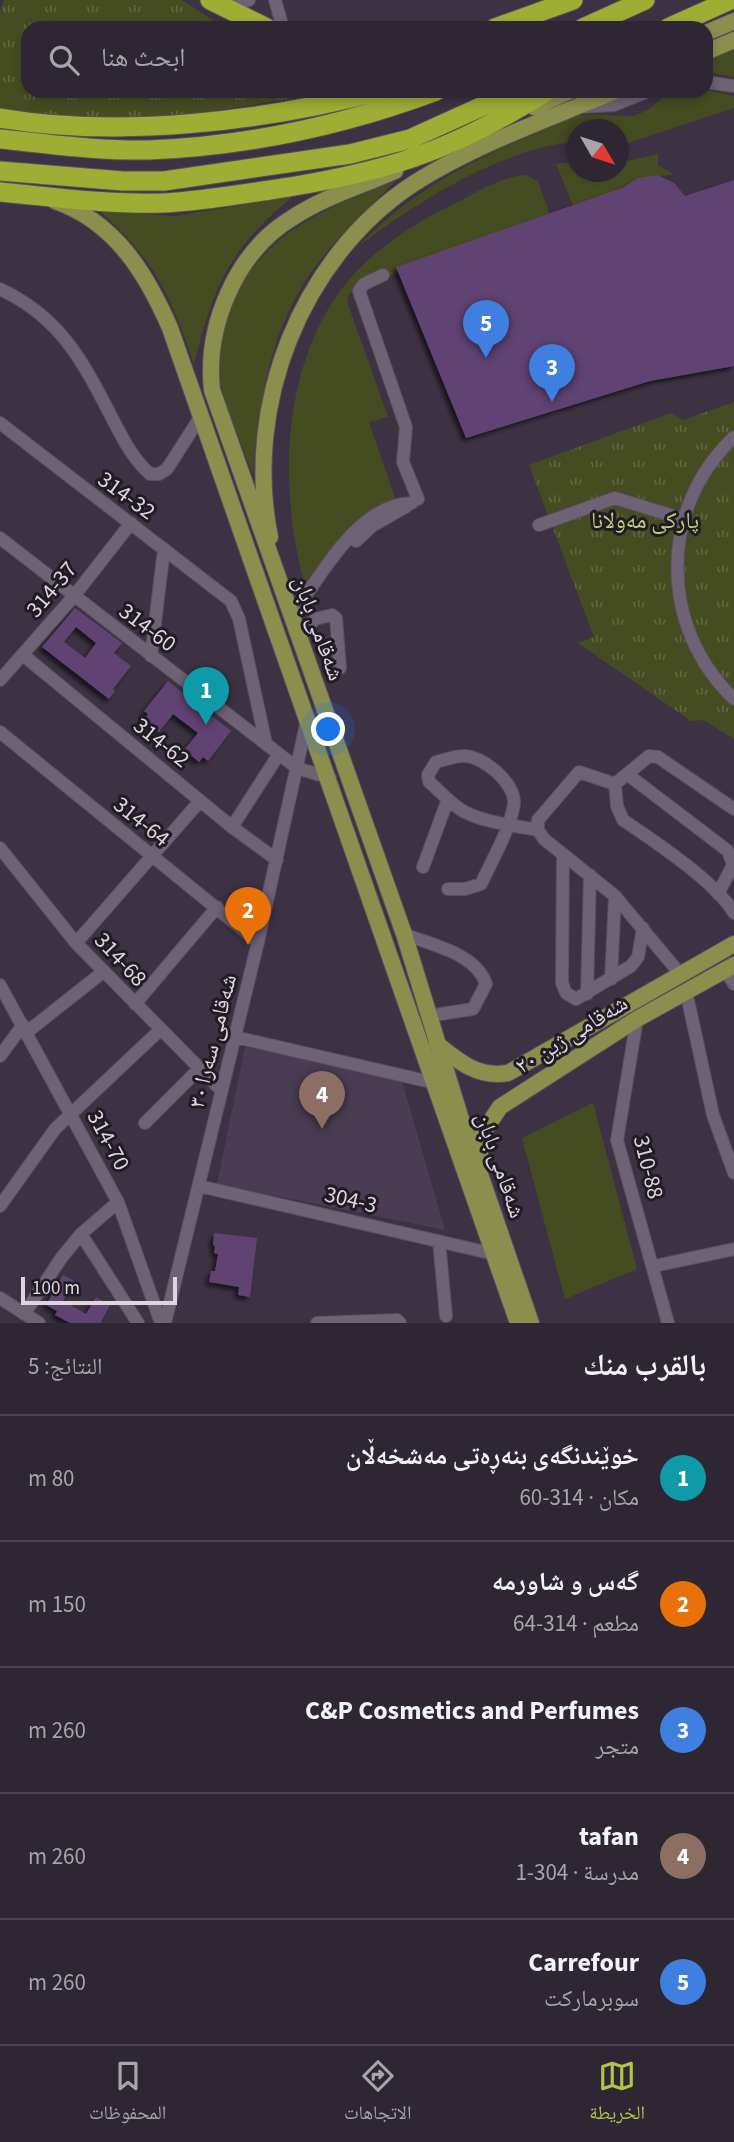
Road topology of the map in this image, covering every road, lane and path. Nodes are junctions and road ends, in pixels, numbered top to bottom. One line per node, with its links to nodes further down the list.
1 (249, 0): 6 (street)
2 (275, 0): 8 (street)
3 (645, 0): 10 (highway)
4 (730, 0): 11 (highway)
5 (566, 1): 9 (highway)
6 (218, 4): 7 (highway)
7 (253, 21)
8 (281, 21)
9 (522, 21)
10 (598, 21)
11 (684, 21)
12 (734, 21): 13 (main road)
13 (713, 30)
14 (733, 39): 15 (main road)
15 (713, 49)
16 (713, 83): 17 (street)
17 (734, 86)
18 (342, 98): 26 (highway)
19 (415, 98): 28 (highway)
20 (501, 98): 31 (highway)
21 (536, 98): 27 (highway)
22 (553, 98): 27 (main road)
23 (598, 98): 25 (main road)
24 (633, 98): 25 (street)
25 (577, 107): 29 (street); 45 (main road)
26 (0, 118)
27 (499, 121): 29 (highway)
28 (0, 139)
29 (462, 140): 30 (highway)
30 (419, 158): 33 (highway); 45 (main road, شەقامی بابان)
31 (0, 171)
32 (0, 192): 33 (highway)
33 (36, 195): 36 (main road)
34 (383, 275): 39 (street)
35 (0, 289): 36 (street)
36 (201, 416): 48 (main road)
37 (0, 423): 41 (street, 314-32)
38 (734, 438): 40 (street)
39 (418, 499)
40 (683, 519): 42 (street); 55 (street)
41 (131, 523): 44 (street, 314-32); 46 (street, 314-37)
42 (539, 525)
43 (2, 545): 46 (street, 314-60)
44 (164, 549): 52 (street); 58 (street, 314-32)
45 (281, 591): 47 (main road, شەقامی بابان)
46 (74, 596): 51 (street, 314-37); 52 (street, 314-60)
47 (291, 616): 47 (street); 48 (main road); 49 (main road, شەقامی بابان)
48 (275, 622): 50 (main road)
49 (297, 636): 50 (main road); 53 (street); 82 (main road, شەقامی بابان)
50 (281, 640): 56 (main road)
51 (23, 655): 54 (street, 314-37); 65 (street, 314-62)
52 (151, 656): 58 (street, 314-60)
53 (340, 668)
54 (0, 680)
55 (734, 699)
56 (307, 717): 60 (street, شەقامی سەرا ٣٠); 62 (main road)
57 (0, 732): 72 (street, 314-64)
58 (266, 744): 59 (street, 314-60)
59 (279, 754): 60 (street, 314-60); 68 (street)
60 (297, 768): 62 (street); 73 (street, شەقامی سەرا ٣٠)
61 (627, 774): 63 (street); 66 (street); 77 (street)
62 (330, 778): 104 (main road)
63 (615, 784): 69 (street); 77 (street)
64 (448, 799): 67 (street); 67 (street); 74 (street)
65 (200, 801): 68 (street, 314-62); 72 (street)
66 (734, 809)
67 (508, 824): 69 (street); 76 (street)
68 (232, 827): 73 (street, 314-62)
69 (538, 830): 71 (street)
70 (0, 848): 84 (street, 314-68)
71 (563, 854): 75 (street); 92 (street)
72 (152, 857): 79 (street, 314-64); 84 (street)
73 (277, 860): 83 (street, شەقامی سەرا ٣٠)
74 (423, 867)
75 (590, 875): 78 (street); 92 (street)
76 (448, 889)
77 (718, 894): 80 (street)
78 (615, 896): 81 (street); 89 (street)
79 (217, 907): 83 (street, 314-64); 93 (street)
80 (734, 913)
81 (643, 928): 88 (street); 89 (street)
82 (404, 934): 94 (main road, شەقامی بابان); 94 (street)
83 (258, 942): 98 (street, شەقامی سەرا ٣٠)
84 (76, 943): 86 (street, 314-68)
85 (734, 944): 88 (main road, شەقامی ژین ٢٠)
86 (103, 972): 93 (street, 314-68); 96 (street)
87 (731, 973): 91 (main road, شەقامی ژین ٢٠)
88 (681, 975): 99 (main road, شەقامی ژین ٢٠)
89 (611, 979): 92 (street)
90 (0, 985): 96 (street, 314-70)
91 (686, 991): 95 (main road, شەقامی ژین ٢٠); 108 (street)
92 (587, 994)
93 (135, 1004): 97 (street, 314-68)
94 (428, 1016): 100 (main road, شەقامی بابان)
95 (637, 1018): 101 (main road, شەقامی ژین ٢٠); 117 (street, 310-88)
96 (25, 1028): 102 (street); 106 (street, 314-70)
97 (160, 1030): 103 (street, 314-68); 106 (street)
98 (235, 1037): 104 (street); 105 (street, شەقامی سەرا ٣٠)
99 (569, 1039): 100 (main road, شەقامی ژین ٢٠); 101 (main road)
100 (437, 1044): 109 (main road, شەقامی بابان)
101 (578, 1055): 109 (main road, شەقامی ژین ٢٠)
102 (0, 1056)
103 (199, 1069): 105 (street, 314-68); 107 (street)
104 (435, 1083): 116 (main road)
105 (222, 1090): 110 (street, شەقامی سەرا ٣٠)
106 (71, 1114): 111 (street, 314-70); 112 (street)
107 (145, 1123)
108 (734, 1173)
109 (481, 1178): 127 (main road, شەقامی بابان)
110 (199, 1186): 114 (street, 304-3); 124 (street, شەقامی سەرا ٣٠)
111 (118, 1202): 113 (street); 124 (street, 314-70)
112 (0, 1206)
113 (81, 1234): 119 (street); 123 (street)
114 (439, 1241): 116 (street, 304-3); 120 (street)
115 (734, 1249): 117 (street)
116 (494, 1254): 126 (main road)
117 (654, 1266): 128 (street, 310-88)
118 (0, 1298): 119 (street)
119 (24, 1314): 122 (street)
120 (446, 1316)
121 (398, 1321): 125 (street)
122 (39, 1323)
123 (138, 1323)
124 (163, 1323)
125 (318, 1323)
126 (518, 1323)
127 (531, 1323)
128 (668, 1323)

